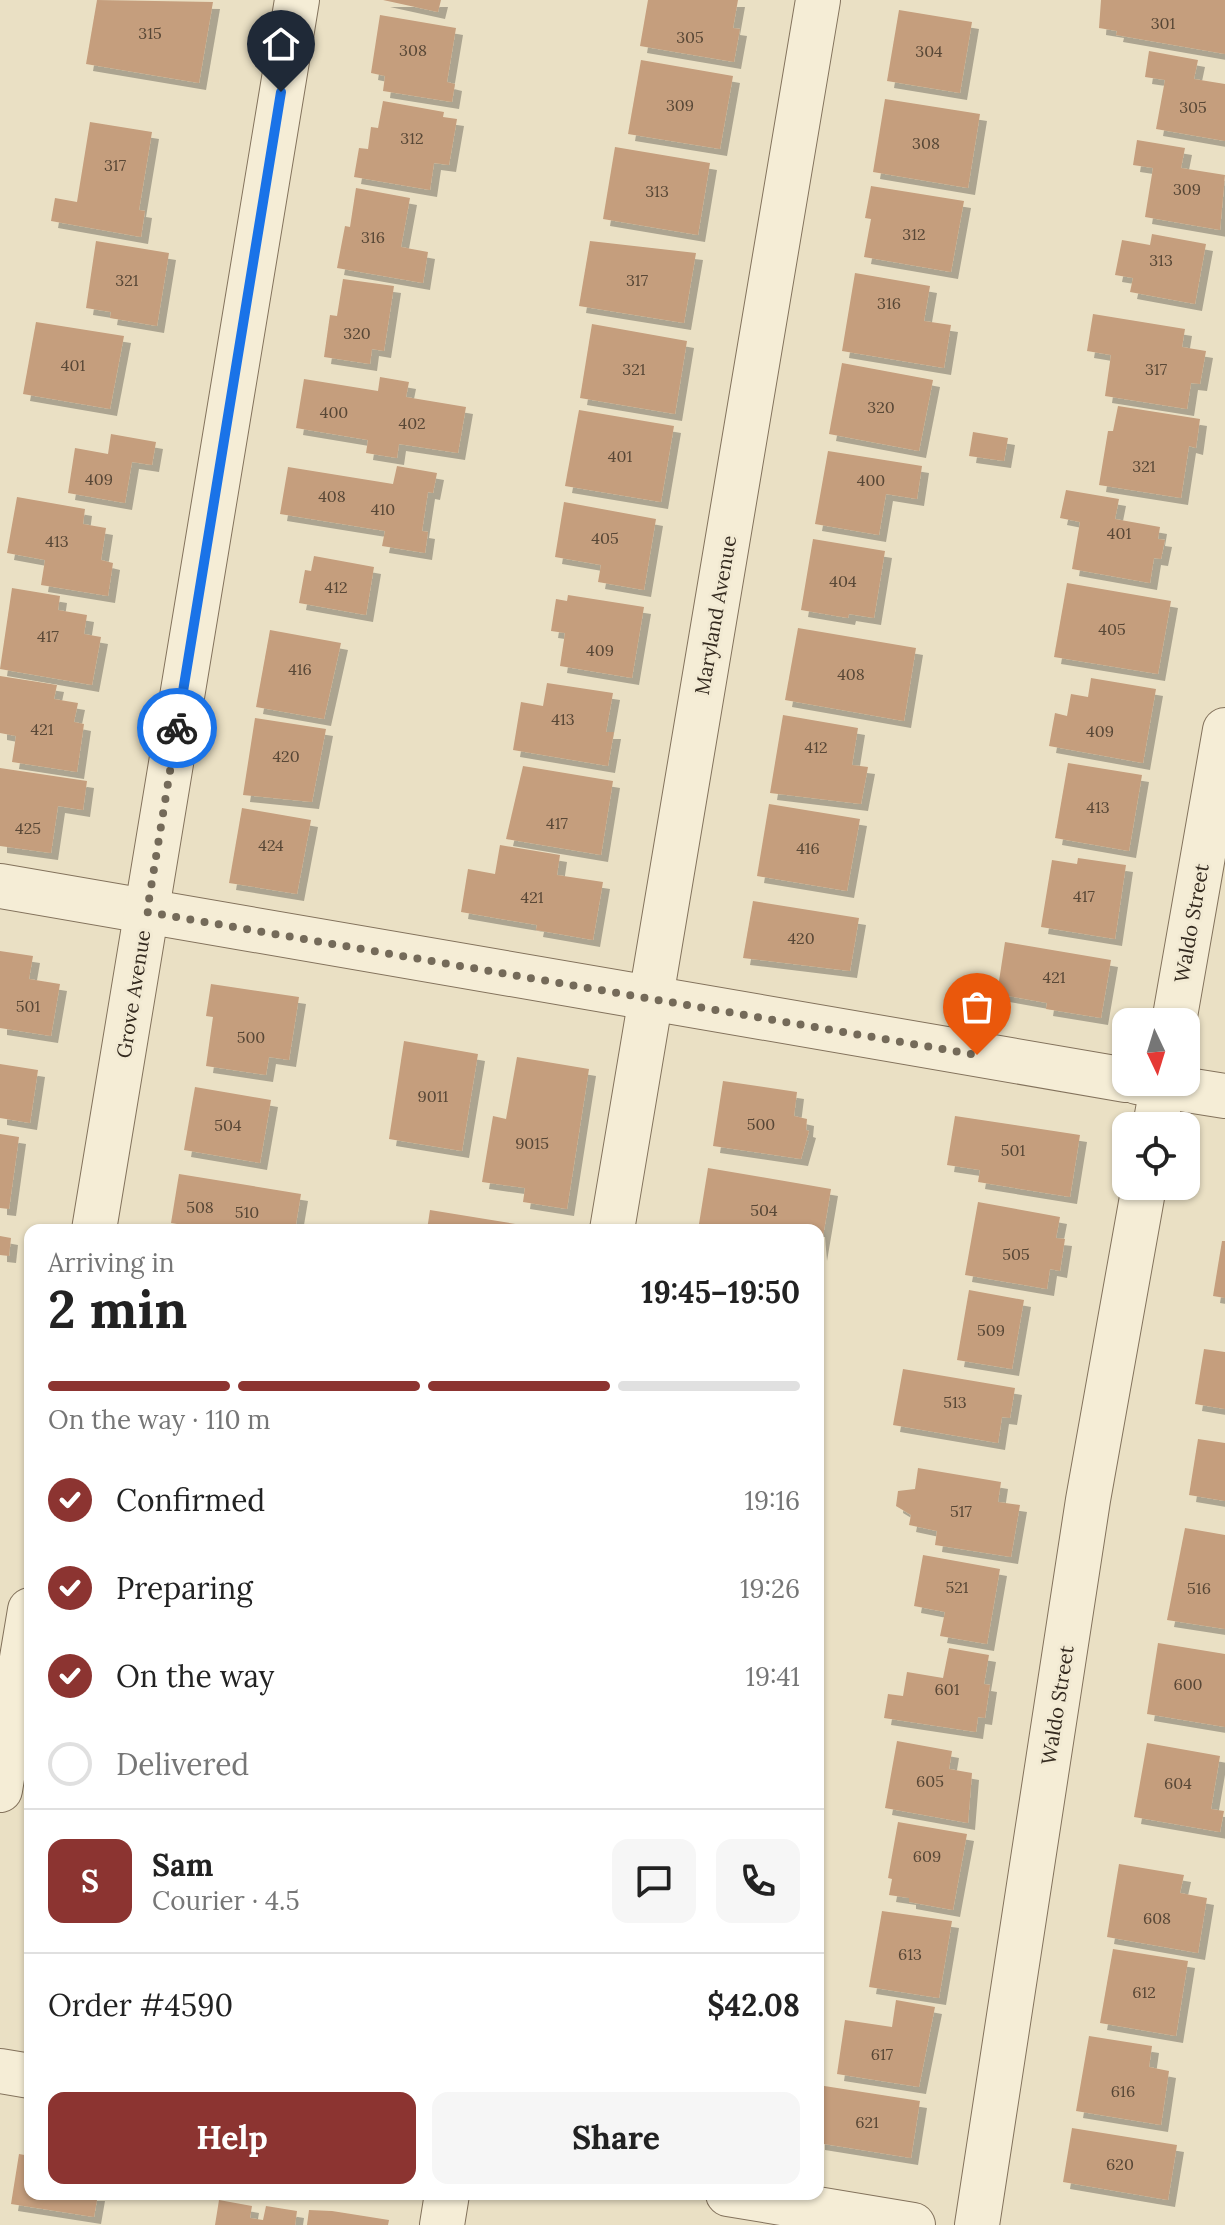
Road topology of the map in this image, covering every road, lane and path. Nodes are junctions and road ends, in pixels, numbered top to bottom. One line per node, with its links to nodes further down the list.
1 (297, 0): 5 (street, Grove Avenue)
2 (818, 0): 6 (street, Maryland Avenue)
3 (1225, 730): 7 (street, Waldo Street)
4 (0, 886): 5 (street)
5 (147, 912): 6 (street); 12 (street, Grove Avenue)
6 (651, 1001): 8 (street); 13 (street, Maryland Avenue)
7 (1176, 1008)
8 (1112, 1084)
9 (1200, 1094): 10 (street)
10 (1225, 1096)
11 (1142, 1200): 22 (street, Waldo Street)
12 (95, 1224)
13 (613, 1224)
14 (24, 1646): 15 (street)
15 (0, 1790)
16 (0, 2071): 17 (street)
17 (24, 2075)
18 (446, 2200): 20 (street)
19 (764, 2200): 21 (street)
20 (442, 2225)
21 (913, 2225)
22 (977, 2225)

